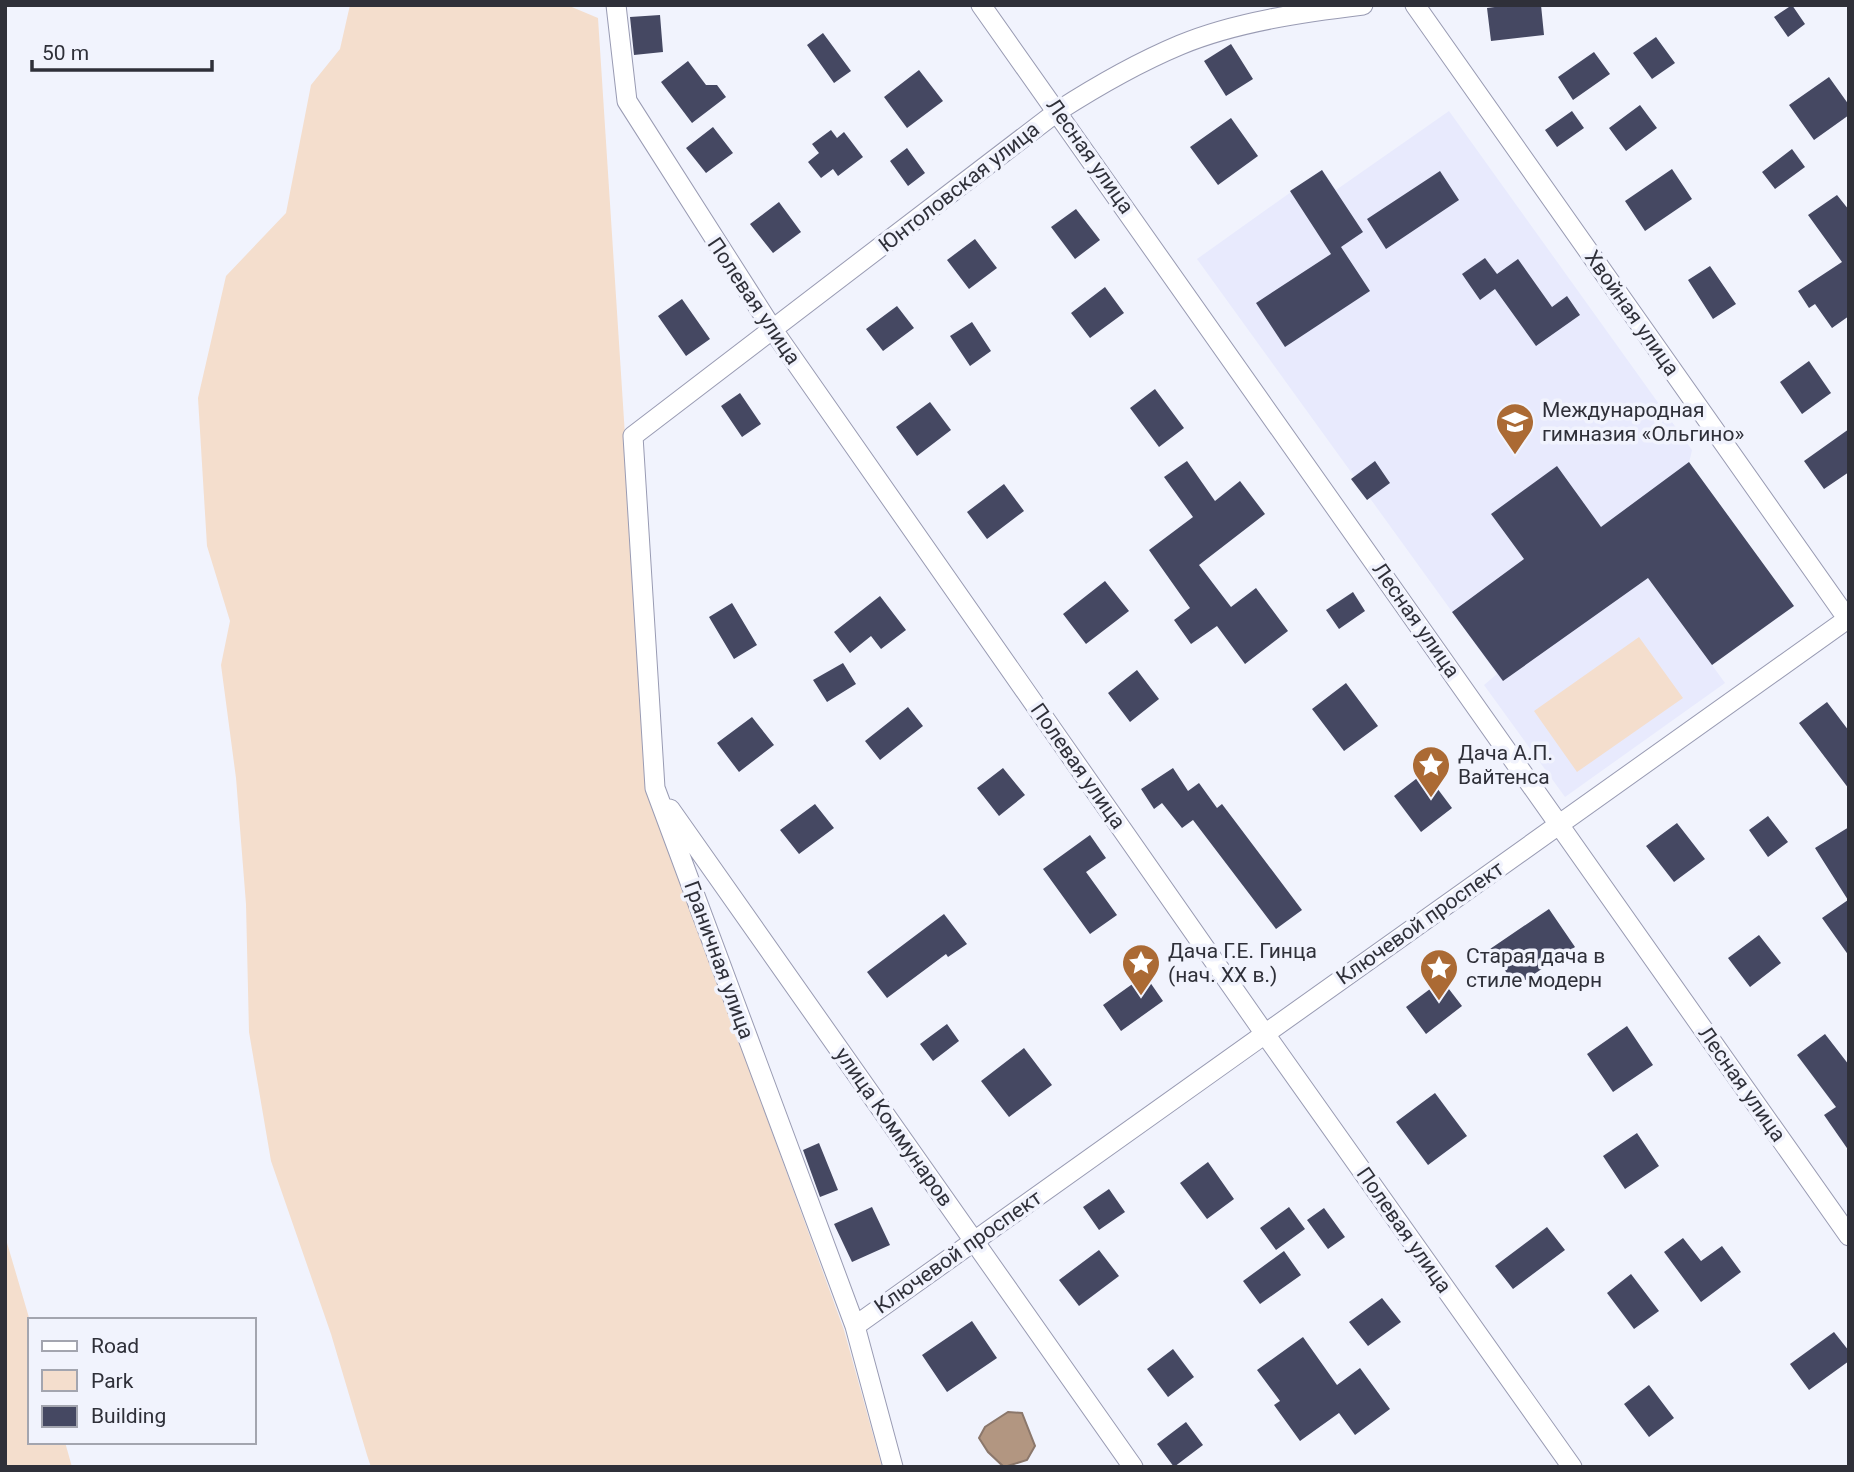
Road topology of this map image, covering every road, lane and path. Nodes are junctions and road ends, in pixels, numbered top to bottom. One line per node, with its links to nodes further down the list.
1 (616, 5): 6 (street, Полевая улица)
2 (981, 5): 5 (street, Лесная улица)
3 (1363, 5): 5 (street, Юнтоловская улица)
4 (1415, 5): 8 (street, Хвойная улица)
5 (1058, 111): 6 (street, Юнтоловская улица); 10 (street, Лесная улица)
6 (773, 330): 7 (street, Юнтоловская улица); 11 (street, Полевая улица)
7 (633, 436): 9 (street, Граничная улица)
8 (1848, 619): 10 (street, Ключевой проспект)
9 (655, 788): 13 (street, улица Коммунаров); 14 (street, Граничная улица)
10 (1559, 824): 11 (street, Ключевой проспект); 12 (street, Лесная улица)
11 (1265, 1034): 13 (street, Ключевой проспект); 17 (street, Полевая улица)
12 (1849, 1236)
13 (974, 1241): 14 (street, Ключевой проспект); 16 (street, улица Коммунаров)
14 (855, 1326): 15 (street, Граничная улица)
15 (893, 1467)
16 (1133, 1467)
17 (1572, 1467)

